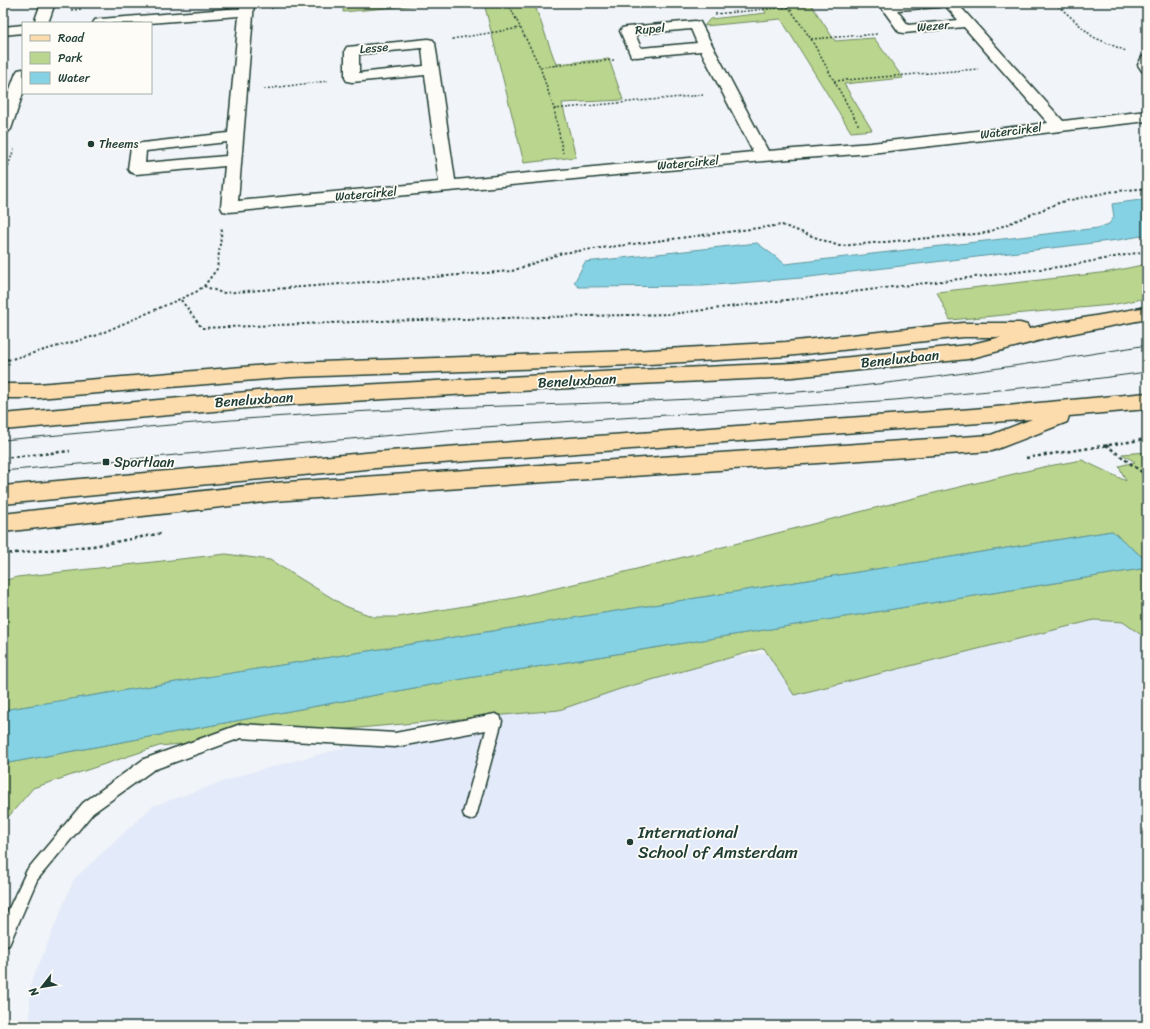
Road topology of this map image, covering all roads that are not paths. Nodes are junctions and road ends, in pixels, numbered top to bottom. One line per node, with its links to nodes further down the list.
1 (939, 3): 5 (street, Wezer)
2 (950, 3): 5 (street, Wezer)
3 (247, 7): 4 (street); 16 (street)
4 (109, 22)
5 (968, 23): 14 (street, Wezer)
6 (22, 29): 7 (street)
7 (3, 31)
8 (706, 46): 8 (street, Rupel); 17 (street)
9 (1147, 60): 10 (street)
10 (1147, 68)
11 (431, 70): 11 (street, Lesse); 19 (street)
12 (22, 76): 15 (street)
13 (1147, 116): 14 (street, Watercirkel)
14 (1058, 125): 17 (street, Watercirkel)
15 (3, 129)
16 (235, 137): 18 (street); 18 (street)
17 (763, 156): 19 (street, Watercirkel)
18 (233, 160): 19 (street, Watercirkel)
19 (448, 186)
20 (1147, 313): 21 (main road, Beneluxbaan)
21 (1049, 330): 22 (main road); 25 (main road, Beneluxbaan)
22 (3, 391)
23 (1147, 401): 24 (main road)
24 (1083, 408): 26 (main road); 27 (main road)
25 (3, 422)
26 (3, 496)
27 (3, 523)
28 (470, 813): 29 (lane)
29 (3, 939)

